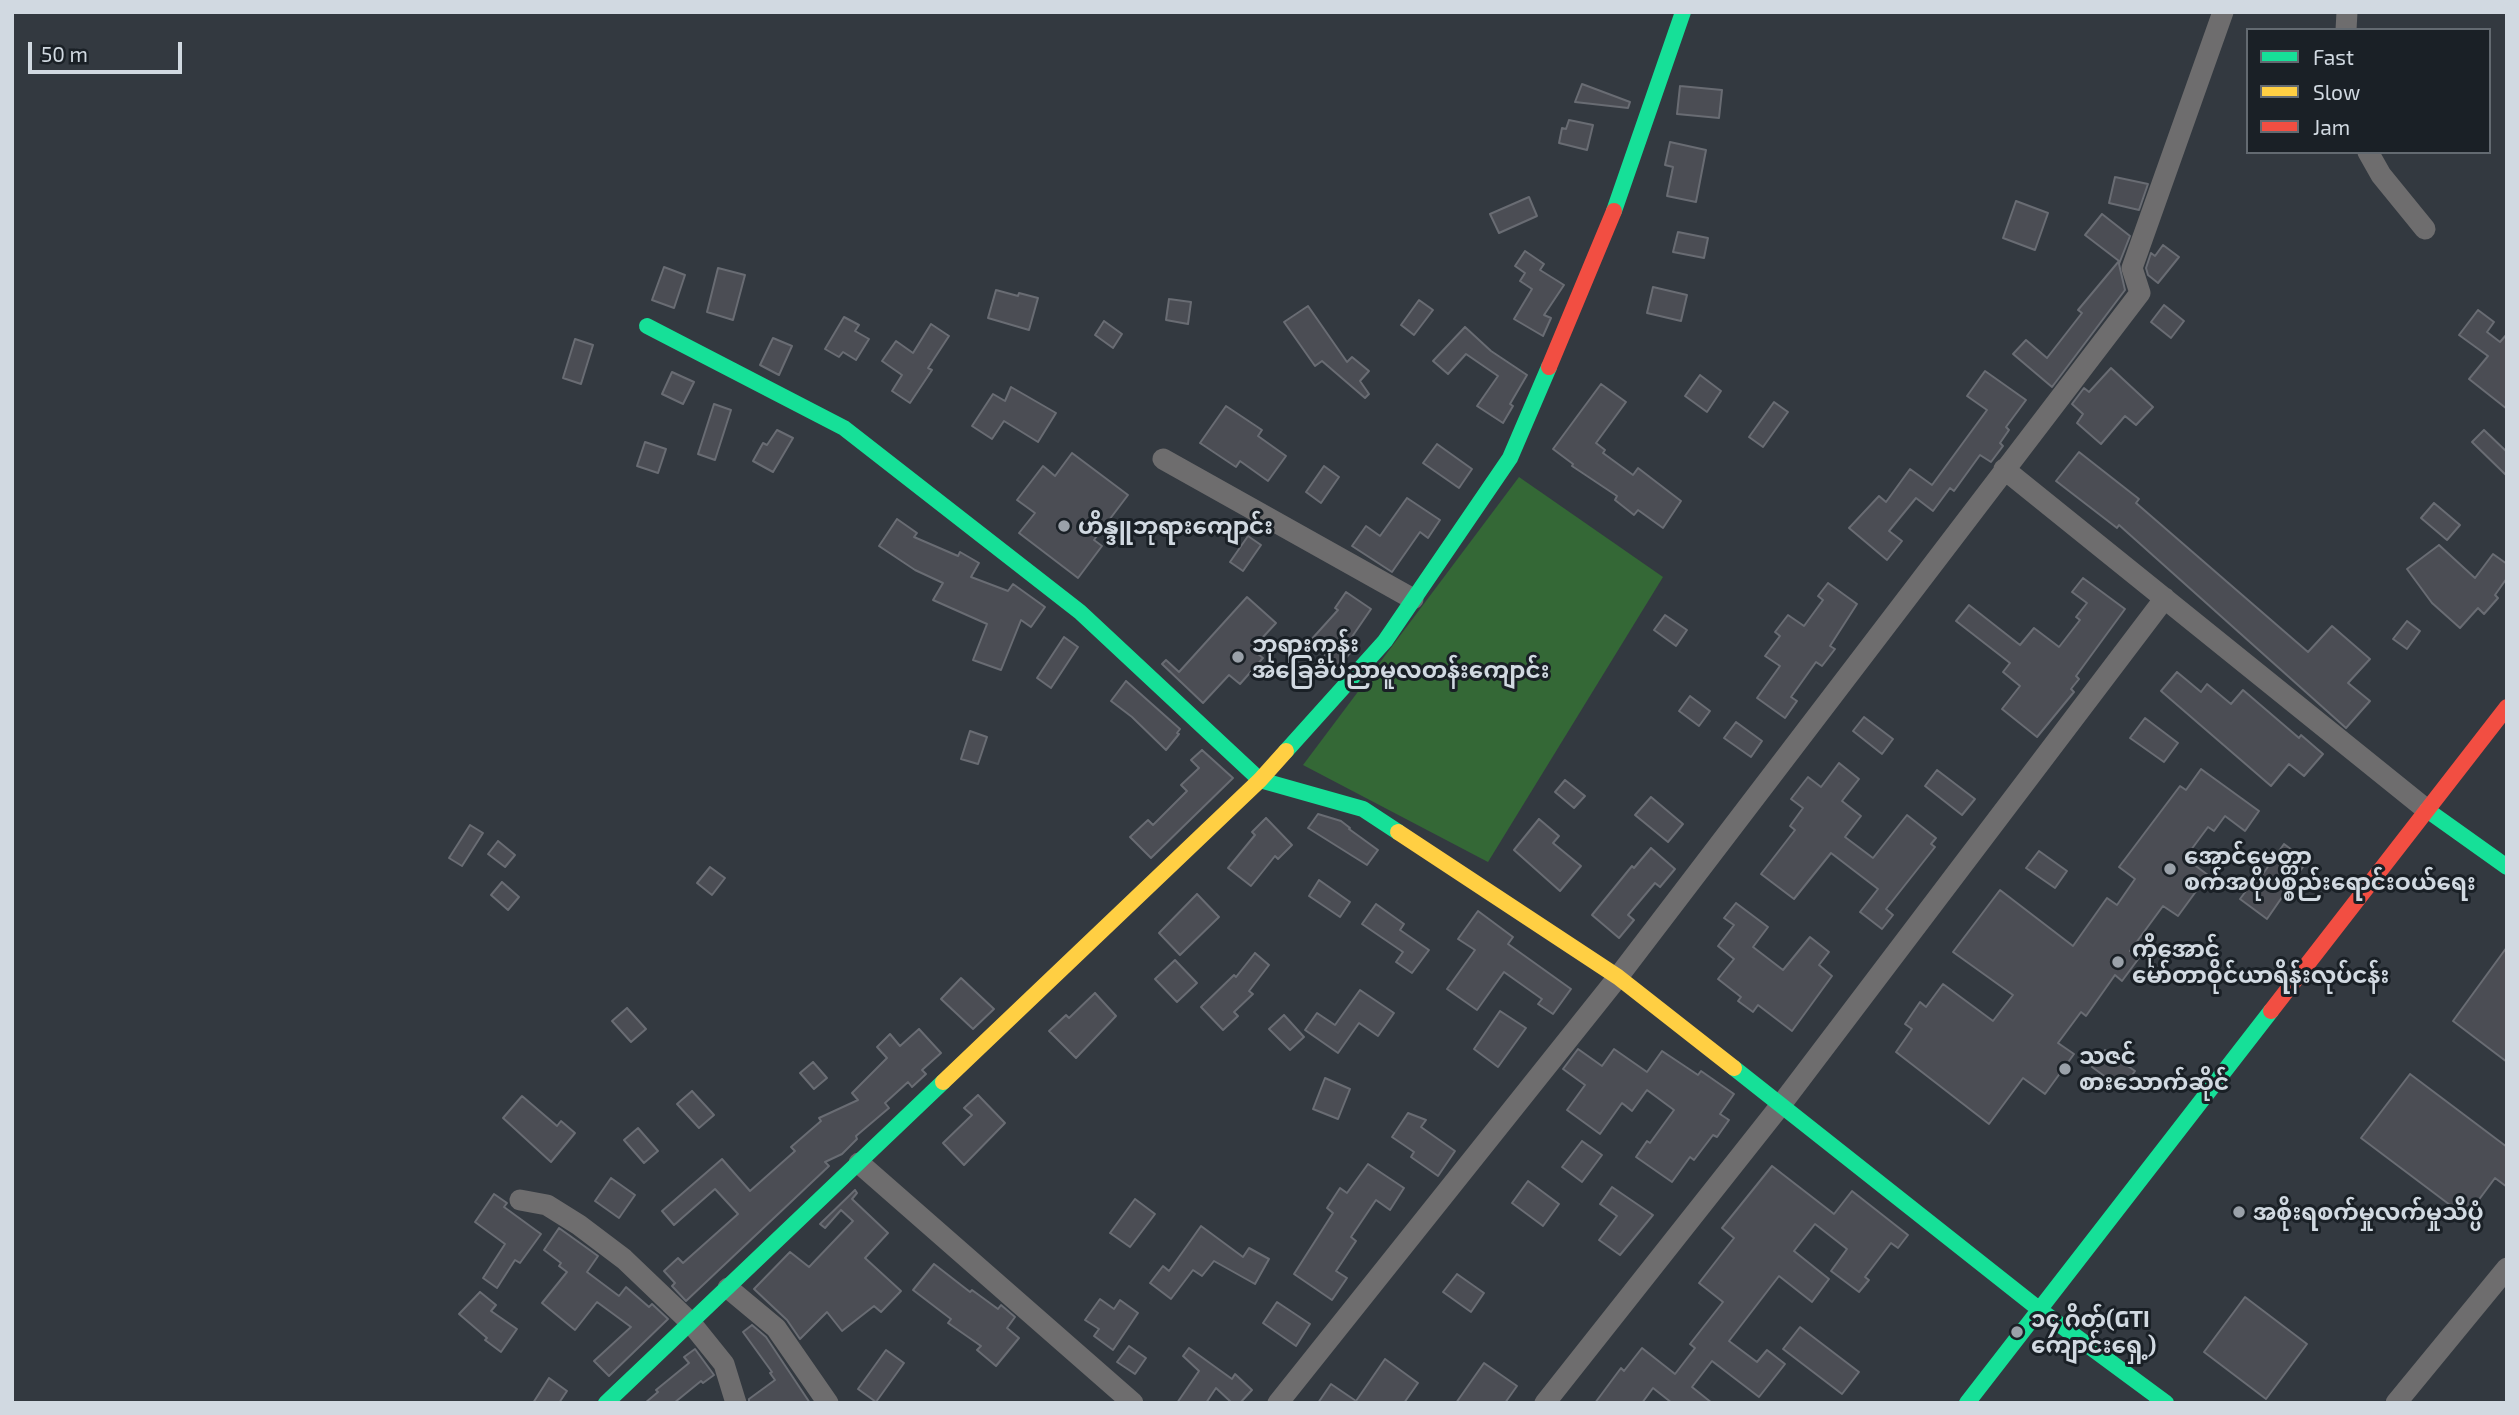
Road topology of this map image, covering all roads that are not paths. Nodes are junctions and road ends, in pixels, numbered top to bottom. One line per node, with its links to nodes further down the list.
1 (1683, 12): 9 (street)
2 (2223, 12): 7 (street)
3 (2369, 154): 4 (street)
4 (2425, 229)
5 (647, 326): 11 (street)
6 (1163, 459): 9 (street)
7 (2004, 469): 8 (street); 14 (street)
8 (2165, 598): 12 (street); 15 (street)
9 (1413, 599): 11 (street)
10 (2507, 707): 12 (street)
11 (1260, 780): 14 (street); 16 (street)
12 (2427, 810): 13 (street); 20 (street)
13 (2507, 867)
14 (1618, 977): 15 (street); 26 (street)
15 (1780, 1106): 20 (street); 27 (street)
16 (859, 1163): 19 (street); 25 (street)
17 (520, 1200): 21 (street)
18 (2507, 1268): 30 (street)
19 (728, 1289): 21 (street); 24 (street)
20 (2040, 1310): 28 (street); 29 (street)
21 (691, 1323): 22 (street); 23 (street)
22 (607, 1403)
23 (736, 1403)
24 (828, 1403)
25 (1132, 1403)
26 (1278, 1403)
27 (1545, 1403)
28 (1967, 1403)
29 (2166, 1403)
30 (2396, 1403)

